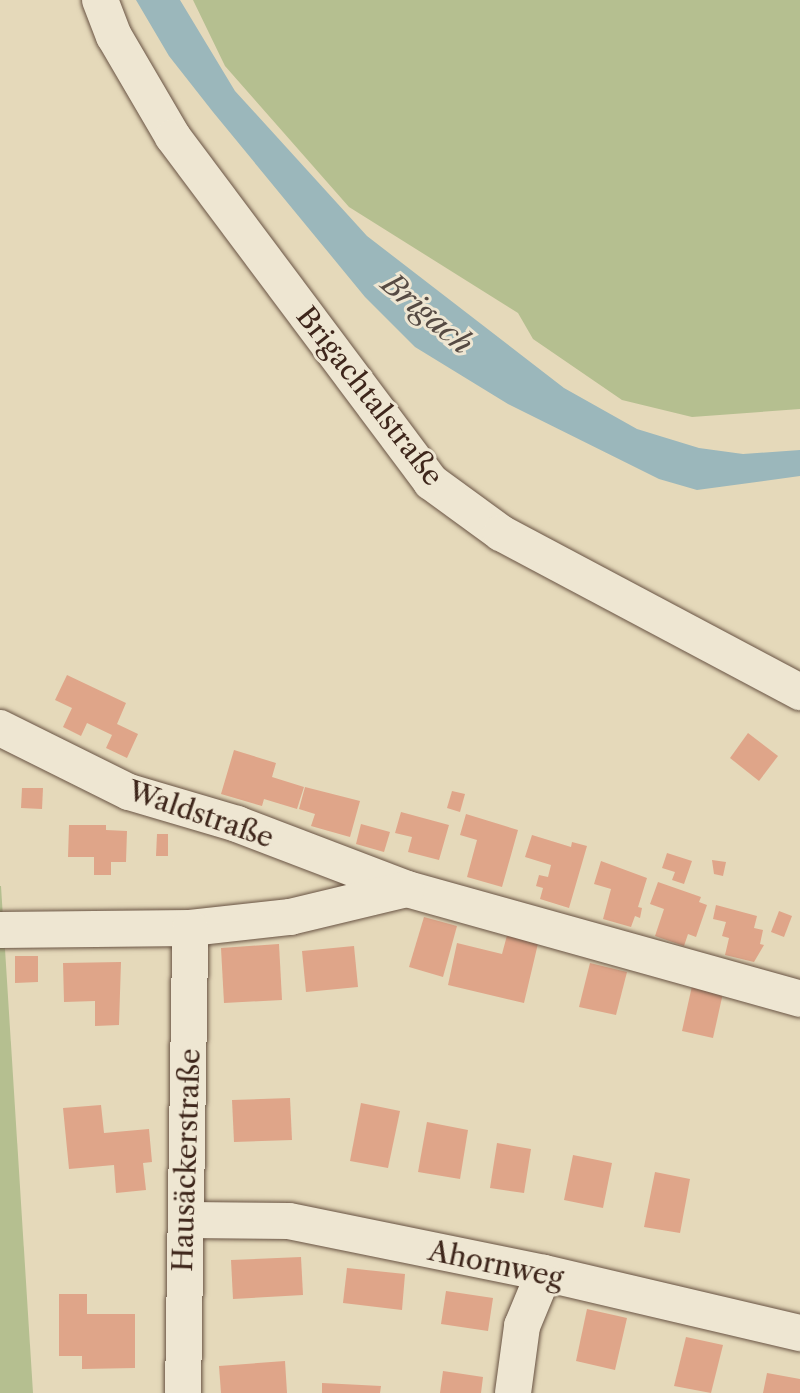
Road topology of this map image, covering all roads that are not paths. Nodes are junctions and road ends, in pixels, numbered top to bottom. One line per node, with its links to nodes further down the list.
1 (100, 0): 2 (street, Brigachtalstraße)
2 (800, 692)
3 (0, 728): 4 (street, Waldstraße)
4 (407, 889): 5 (street, Waldstraße); 7 (street, Waldstraße)
5 (190, 928): 6 (street, Waldstraße); 8 (street, Hausäckerstraße)
6 (0, 930)
7 (800, 999)
8 (188, 1220): 9 (street, Ahornweg); 11 (street, Hausäckerstraße)
9 (544, 1273): 10 (street, Ahornweg); 12 (street)
10 (800, 1333)
11 (183, 1393)
12 (513, 1393)

